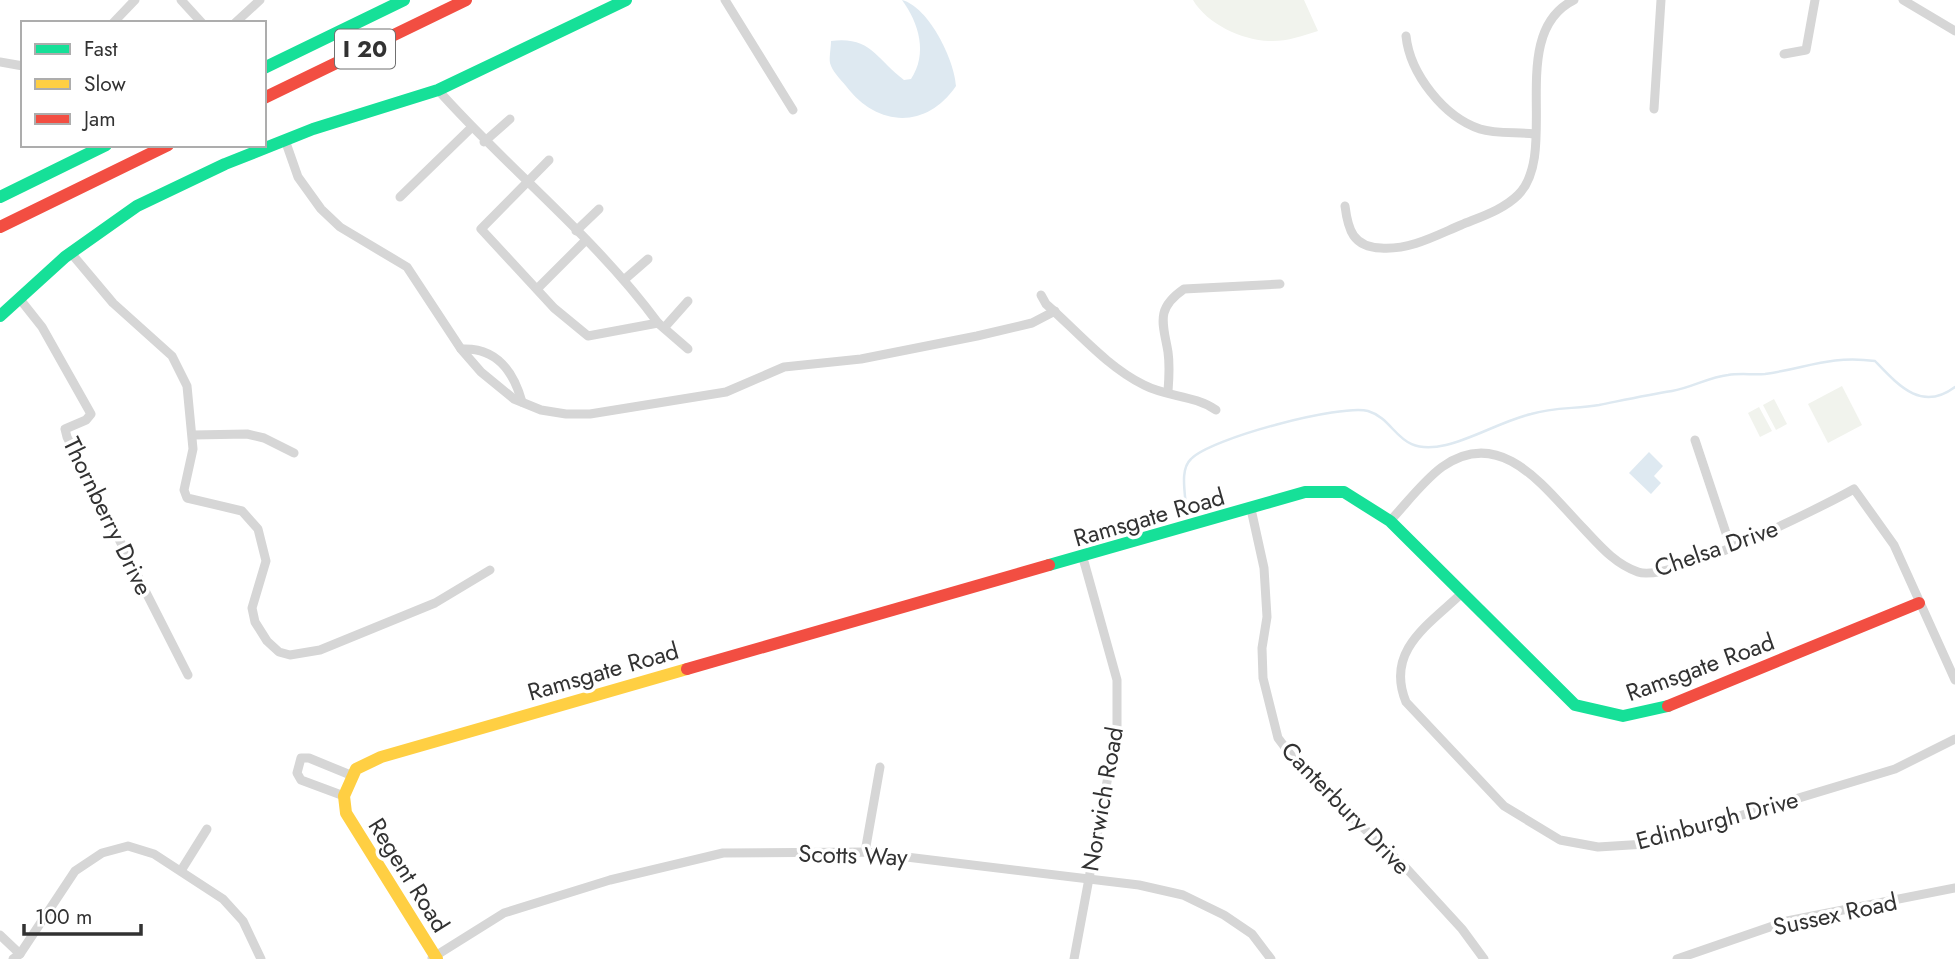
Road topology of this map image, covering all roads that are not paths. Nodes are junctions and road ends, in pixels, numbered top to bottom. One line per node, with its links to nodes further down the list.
1 (135, 0): 14 (street)
2 (181, 0): 15 (street)
3 (260, 0): 16 (street)
4 (404, 0): 22 (main road, I 20)
5 (466, 0): 24 (main road, I 20)
6 (592, 0): 13 (main road)
7 (626, 0): 13 (main road)
8 (725, 0): 26 (street)
9 (1574, 0): 29 (street)
10 (1661, 0): 25 (street)
11 (1815, 0): 19 (street)
12 (1903, 0): 17 (street)
13 (598, 13): 23 (main road)
14 (115, 21)
15 (200, 21)
16 (237, 21)
17 (1955, 31)
18 (1406, 36): 29 (street)
19 (1784, 54)
20 (0, 62): 21 (street)
21 (21, 66)
22 (266, 67)
23 (438, 90): 28 (street); 30 (main road)
24 (266, 97)
25 (1654, 109)
26 (793, 110)
27 (510, 118): 31 (street)
28 (471, 128): 31 (street); 37 (street)
29 (1534, 134): 38 (street)
30 (285, 140): 43 (main road); 54 (street)
31 (485, 142): 35 (street)
32 (102, 147): 36 (main road)
33 (164, 147): 40 (main road)
34 (549, 160): 35 (street)
35 (525, 182): 41 (street); 47 (street)
36 (0, 197)
37 (400, 197)
38 (1345, 206)
39 (599, 209): 41 (street)
40 (0, 227)
41 (576, 231): 42 (street)
42 (586, 240): 45 (street); 47 (street)
43 (71, 253): 49 (main road); 59 (street)
44 (649, 258): 45 (street)
45 (625, 279): 53 (street)
46 (1279, 284): 56 (street)
47 (537, 289): 53 (street)
48 (1041, 295): 51 (street)
49 (19, 298): 52 (main road); 69 (street, Thornberry Drive)
50 (688, 301): 53 (street)
51 (1055, 311): 56 (street); 57 (street)
52 (0, 316)
53 (661, 326): 55 (street)
54 (461, 349): 57 (street); 57 (street)
55 (688, 349)
56 (1168, 391): 58 (street)
57 (522, 402)
58 (1216, 410)
59 (193, 435): 61 (street); 66 (street)
60 (1695, 440): 64 (street)
61 (294, 453)
62 (1251, 509): 63 (main road, Ramsgate Road); 65 (main road, Ramsgate Road); 86 (street, Canterbury Drive)
63 (1390, 521): 64 (street, Chelsa Drive); 67 (main road, Ramsgate Road)
64 (1731, 548): 68 (street, Chelsa Drive)
65 (1083, 558): 73 (main road, Ramsgate Road); 78 (street, Norwich Road)
66 (491, 570)
67 (1461, 594): 68 (main road, Ramsgate Road); 71 (street, Edinburgh Drive)
68 (1919, 603): 70 (street)
69 (188, 675)
70 (1955, 680)
71 (1955, 739)
72 (880, 767): 76 (street)
73 (353, 776): 74 (main road); 74 (street)
74 (344, 796): 82 (main road, Regent Road)
75 (207, 829): 77 (street)
76 (865, 852): 78 (street, Scotts Way); 82 (street, Scotts Way)
77 (182, 869): 81 (street); 83 (street)
78 (1087, 878): 84 (street, Norwich Road); 85 (street, Scotts Way)
79 (1955, 888): 87 (street, Sussex Road)
80 (0, 935): 81 (street)
81 (16, 956)
82 (434, 958)
83 (261, 959)
84 (1074, 959)
85 (1271, 959)
86 (1484, 959)
87 (1677, 959)

